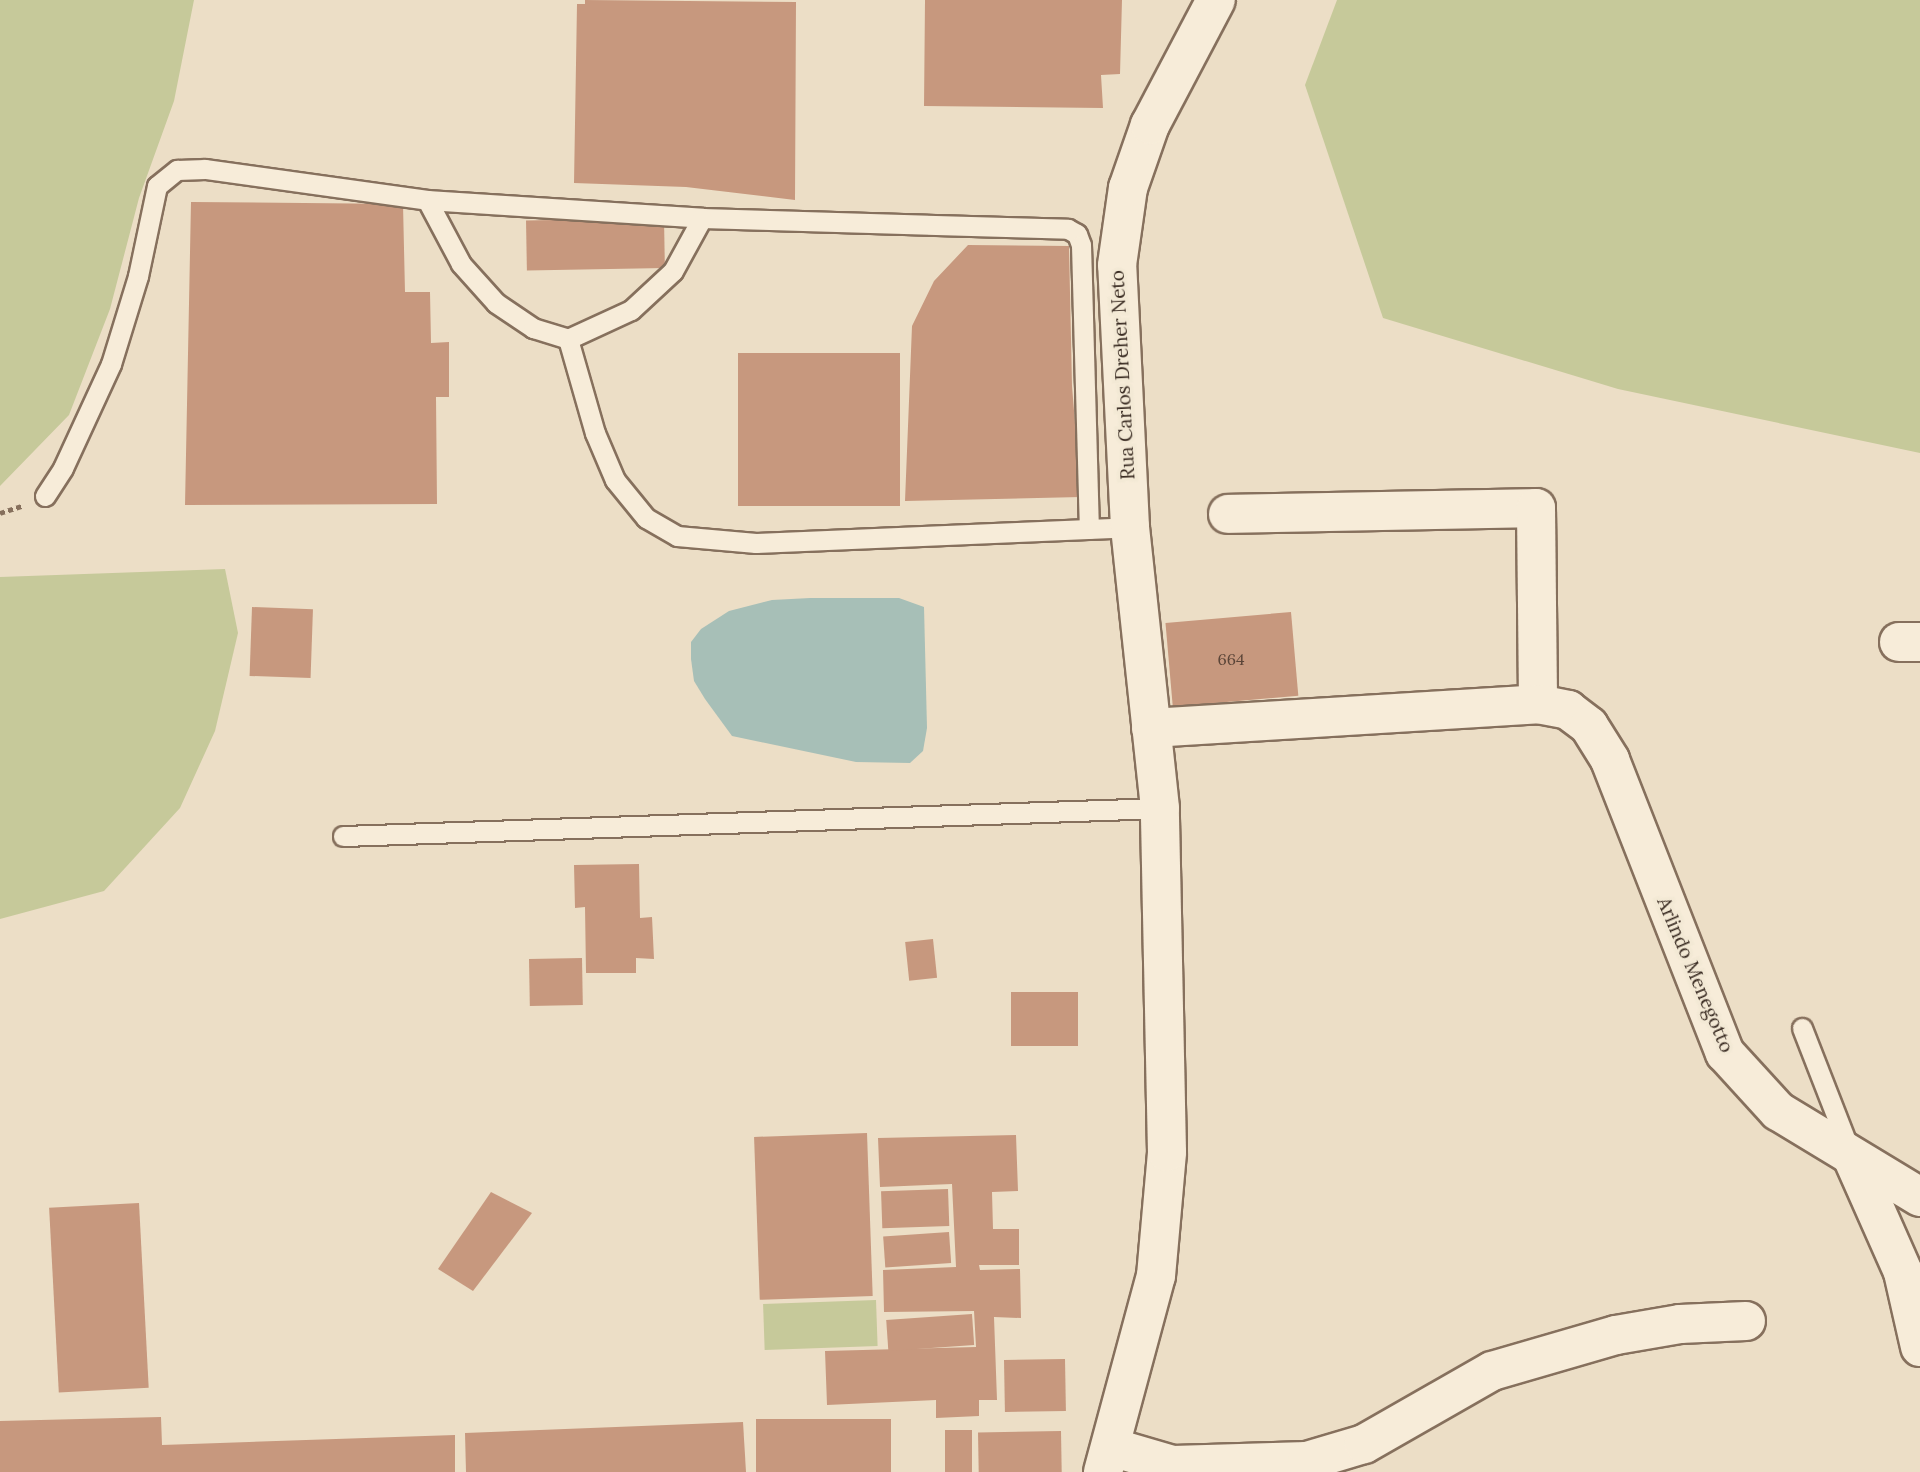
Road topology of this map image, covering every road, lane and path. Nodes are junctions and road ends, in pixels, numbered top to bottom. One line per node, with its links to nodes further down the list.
1 (1216, 0): 7 (street, Rua Carlos Dreher Neto)
2 (427, 200): 3 (lane); 4 (lane); 5 (lane)
3 (702, 218): 4 (lane); 8 (lane)
4 (568, 339): 8 (lane)
5 (45, 496)
6 (1228, 514): 9 (street)
7 (1130, 527): 8 (lane); 10 (street, Rua Carlos Dreher Neto)
8 (1089, 529)
9 (1538, 704): 10 (street, Arlindo Menegotto); 14 (street, Arlindo Menegotto)
10 (1151, 728): 11 (street, Rua Carlos Dreher Neto)
11 (1160, 808): 12 (lane); 18 (street, Rua Carlos Dreher Neto)
12 (343, 836)
13 (1802, 1028): 14 (lane)
14 (1853, 1158): 15 (street, Arlindo Menegotto); 17 (street)
15 (1920, 1197)
16 (1746, 1321): 18 (street)
17 (1920, 1347)
18 (1107, 1460)

